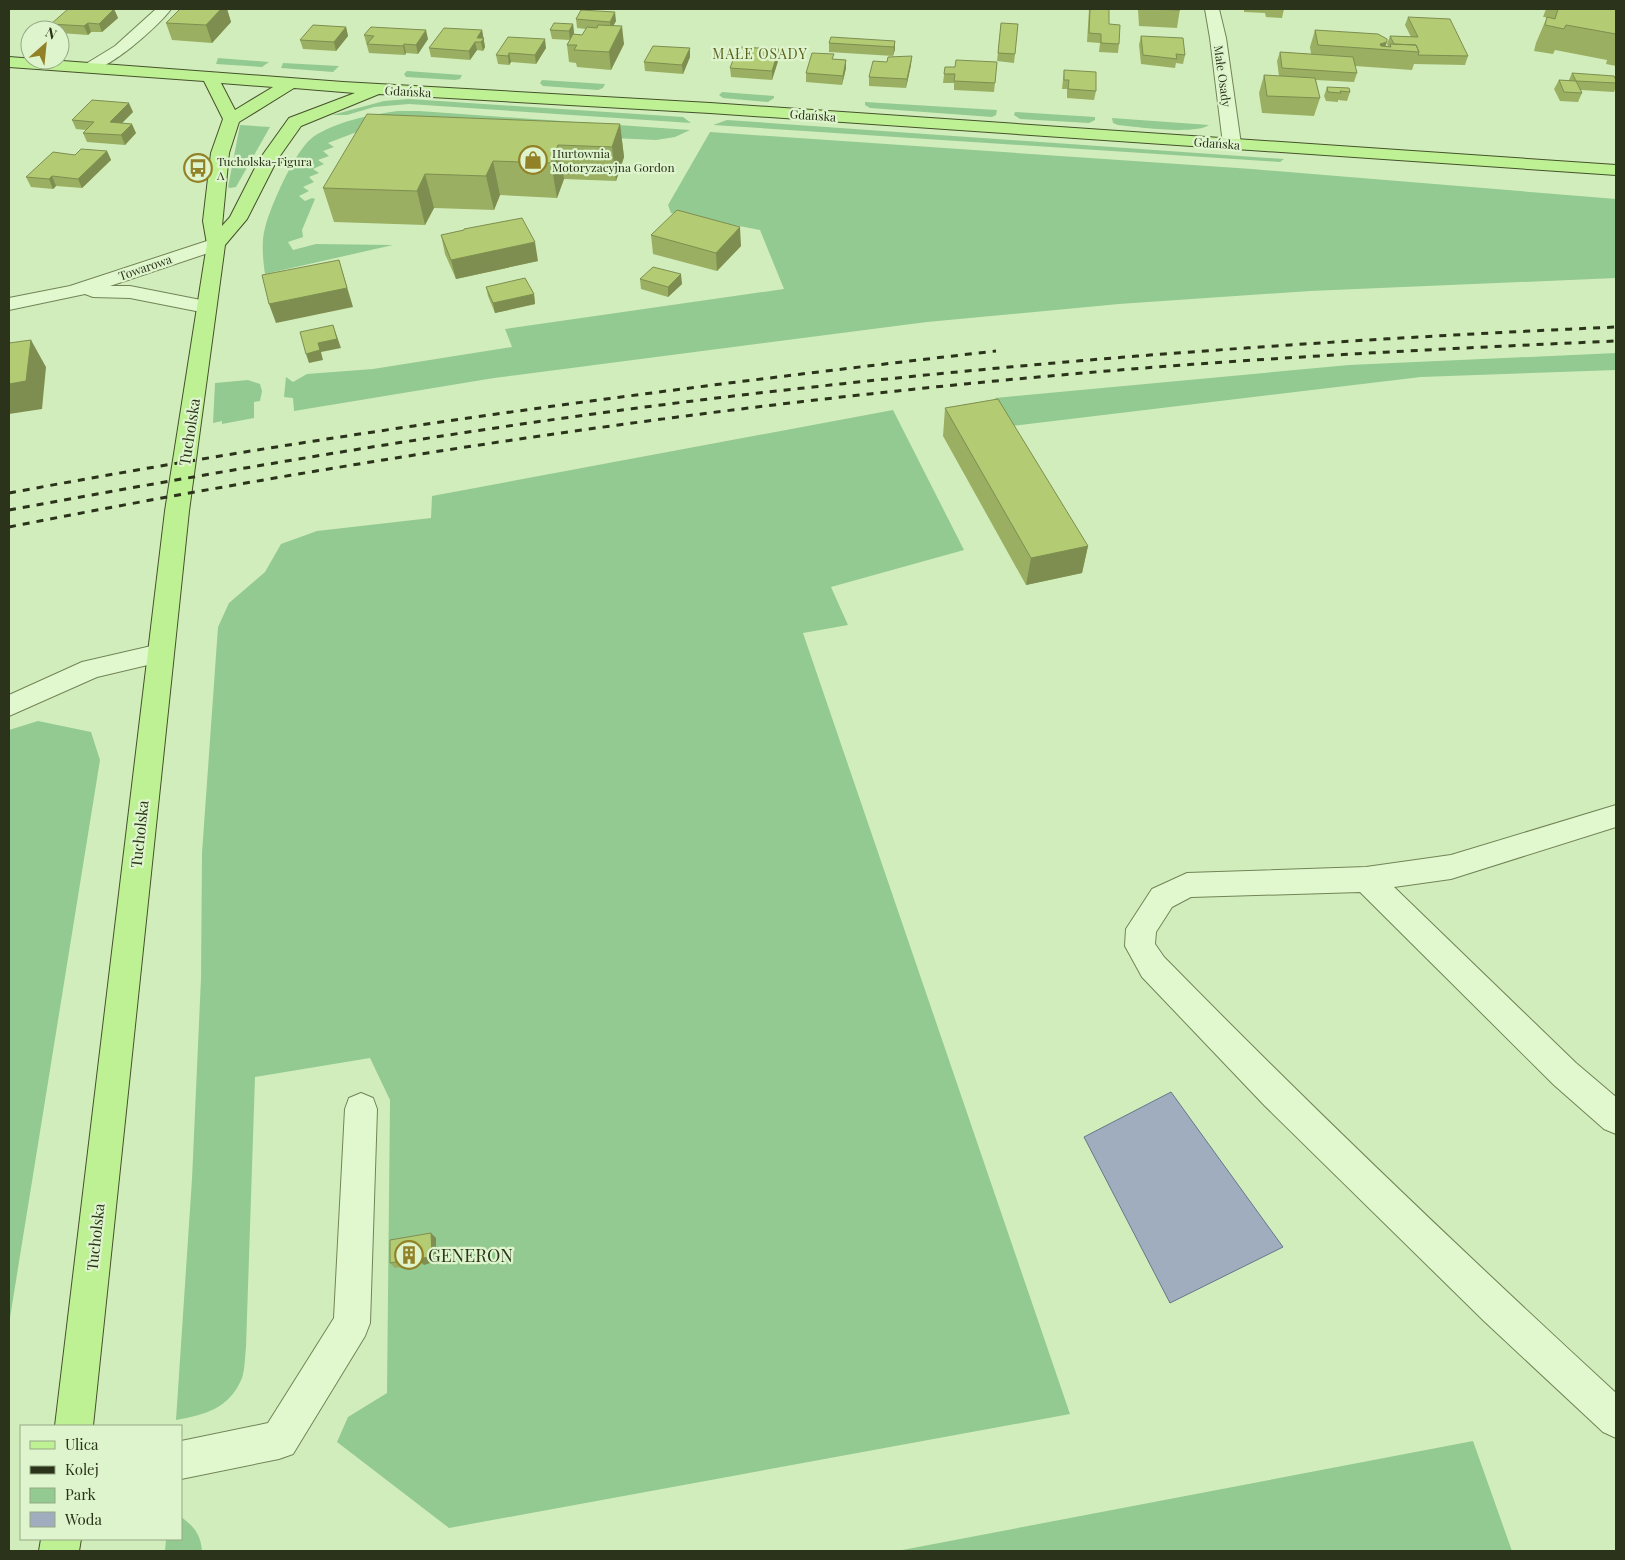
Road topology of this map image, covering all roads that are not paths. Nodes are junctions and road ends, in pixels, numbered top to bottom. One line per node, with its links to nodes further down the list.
1 (164, 9): 4 (street)
2 (1212, 9): 10 (street, Małe Osady)
3 (9, 62): 4 (main road, Gdańska)
4 (90, 68): 5 (main road, Gdańska)
5 (210, 77): 6 (main road, Gdańska); 8 (main road)
6 (292, 83): 7 (main road, Gdańska); 8 (main road); 9 (main road)
7 (379, 89): 9 (main road); 10 (main road, Gdańska)
8 (231, 119): 12 (main road, Tucholska)
9 (295, 122): 12 (main road)
10 (1232, 144): 11 (main road, Gdańska)
11 (1616, 170)
12 (216, 244): 13 (street, Towarowa); 15 (main road, Tucholska)
13 (74, 291): 14 (street, Towarowa); 15 (street, Towarowa)
14 (9, 304)
15 (206, 308): 16 (main road, Tucholska)
16 (160, 653): 17 (street); 23 (main road, Tucholska)
17 (9, 706)
18 (1616, 816): 19 (street)
19 (1366, 879): 21 (street); 22 (street)
20 (361, 1109): 24 (street)
21 (1616, 1118)
22 (1616, 1419)
23 (74, 1425)
24 (182, 1460)

